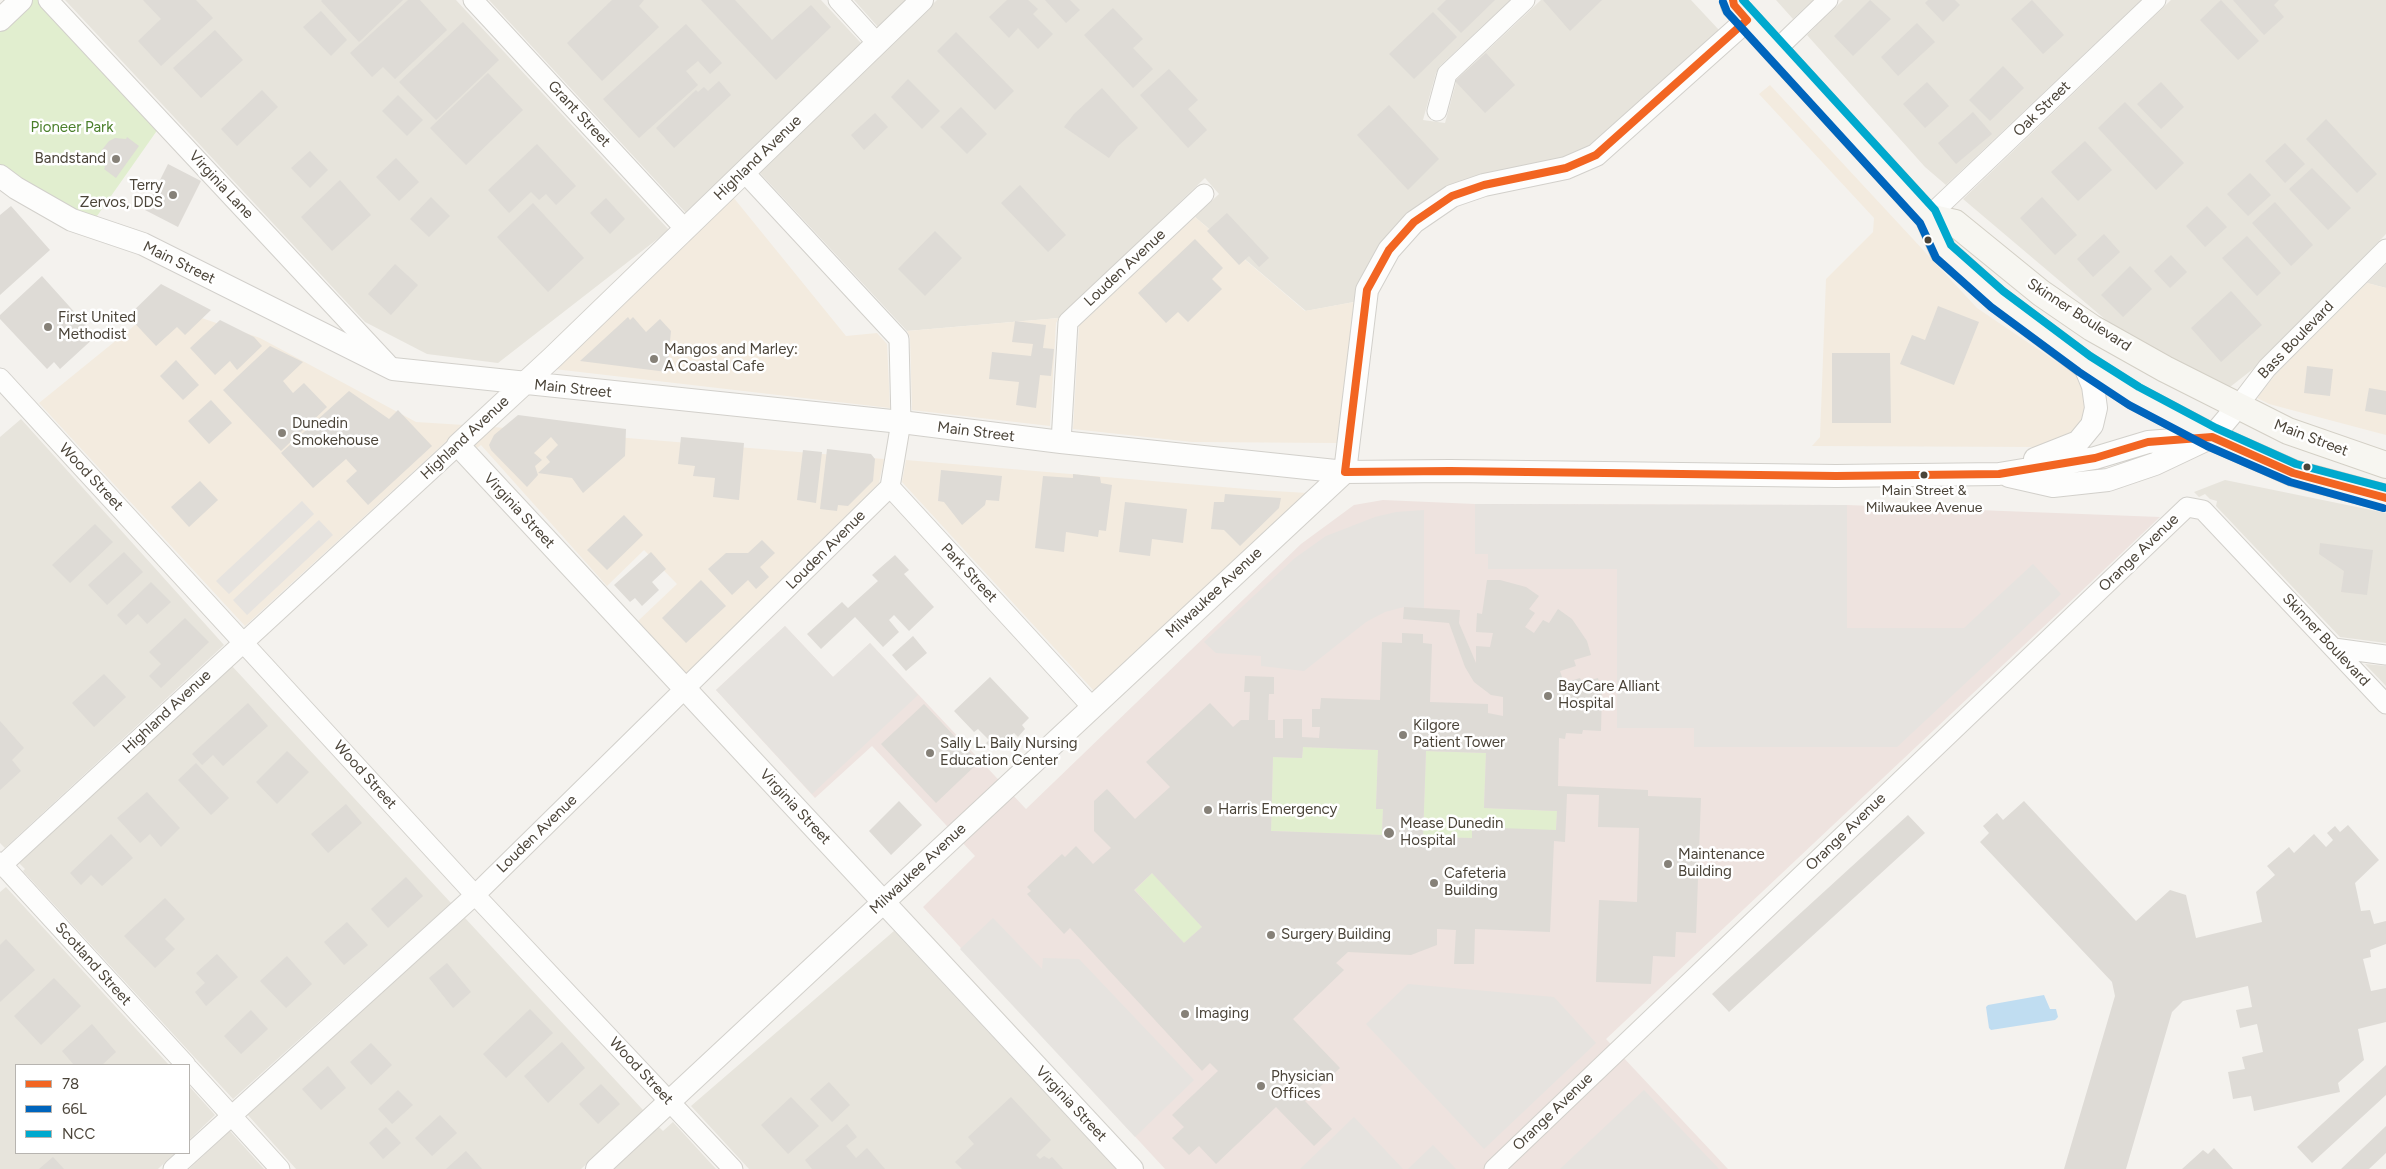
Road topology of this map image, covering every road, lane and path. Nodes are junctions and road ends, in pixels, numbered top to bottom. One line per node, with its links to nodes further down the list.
1 (21, 0): 10 (street)
2 (48, 0): 21 (street, Virginia Lane)
3 (473, 0): 18 (street, Grant Street)
4 (838, 0): 11 (street)
5 (922, 0): 11 (street, Highland Avenue)
6 (1525, 0): 13 (street)
7 (1828, 0): 12 (street)
8 (2156, 0): 17 (street, Oak Street)
9 (1734, 6): 12 (main road); 30 (street)
10 (0, 20)
11 (877, 43): 14 (street, Highland Avenue)
12 (1776, 50): 17 (main road)
13 (1437, 110)
14 (744, 172): 18 (street, Highland Avenue); 25 (street)
15 (0, 176): 21 (street, Main Street)
16 (1204, 194): 27 (street, Louden Avenue)
17 (1928, 217): 20 (main road); 24 (main road, Skinner Boulevard)
18 (685, 229): 23 (street, Highland Avenue)
19 (2386, 249): 24 (street, Bass Boulevard)
20 (2084, 364): 26 (main road); 31 (street)
21 (393, 370): 23 (street, Main Street)
22 (0, 378): 35 (street, Wood Street)
23 (524, 384): 25 (street, Main Street); 28 (street, Highland Avenue)
24 (2238, 406): 26 (street, Bass Boulevard); 29 (main road, Main Street)
25 (902, 422): 27 (street, Main Street); 32 (street)
26 (2212, 437): 31 (street, Main Street); 33 (main road, Main Street)
27 (1060, 442): 30 (street, Main Street)
28 (458, 445): 35 (street, Highland Avenue); 38 (street, Virginia Street)
29 (2386, 465)
30 (1345, 472): 31 (street, Main Street); 40 (street, Milwaukee Avenue)
31 (1999, 474)
32 (890, 487): 38 (street, Louden Avenue); 40 (street, Park Street)
33 (2386, 498)
34 (2203, 510): 36 (street, Skinner Boulevard); 55 (street, Orange Avenue)
35 (244, 642): 41 (street, Highland Avenue); 42 (street, Wood Street)
36 (2334, 648): 37 (street); 39 (street, Skinner Boulevard)
37 (2386, 655)
38 (685, 690): 42 (street, Louden Avenue); 43 (street, Virginia Street)
39 (2386, 704)
40 (1092, 707): 43 (street, Milwaukee Avenue)
41 (1, 865): 44 (street, Scotland Street)
42 (475, 895): 46 (street, Wood Street); 47 (street, Louden Avenue)
43 (883, 902): 46 (street, Milwaukee Avenue); 54 (street, Virginia Street)
44 (185, 1064)
45 (190, 1070): 47 (street)
46 (670, 1101): 52 (street, Milwaukee Avenue); 53 (street, Wood Street)
47 (231, 1115): 48 (street, Louden Avenue); 51 (street)
48 (190, 1153)
49 (189, 1154): 50 (street, Louden Avenue)
50 (173, 1169)
51 (280, 1169)
52 (597, 1169)
53 (733, 1169)
54 (1132, 1169)
55 (1494, 1169)

